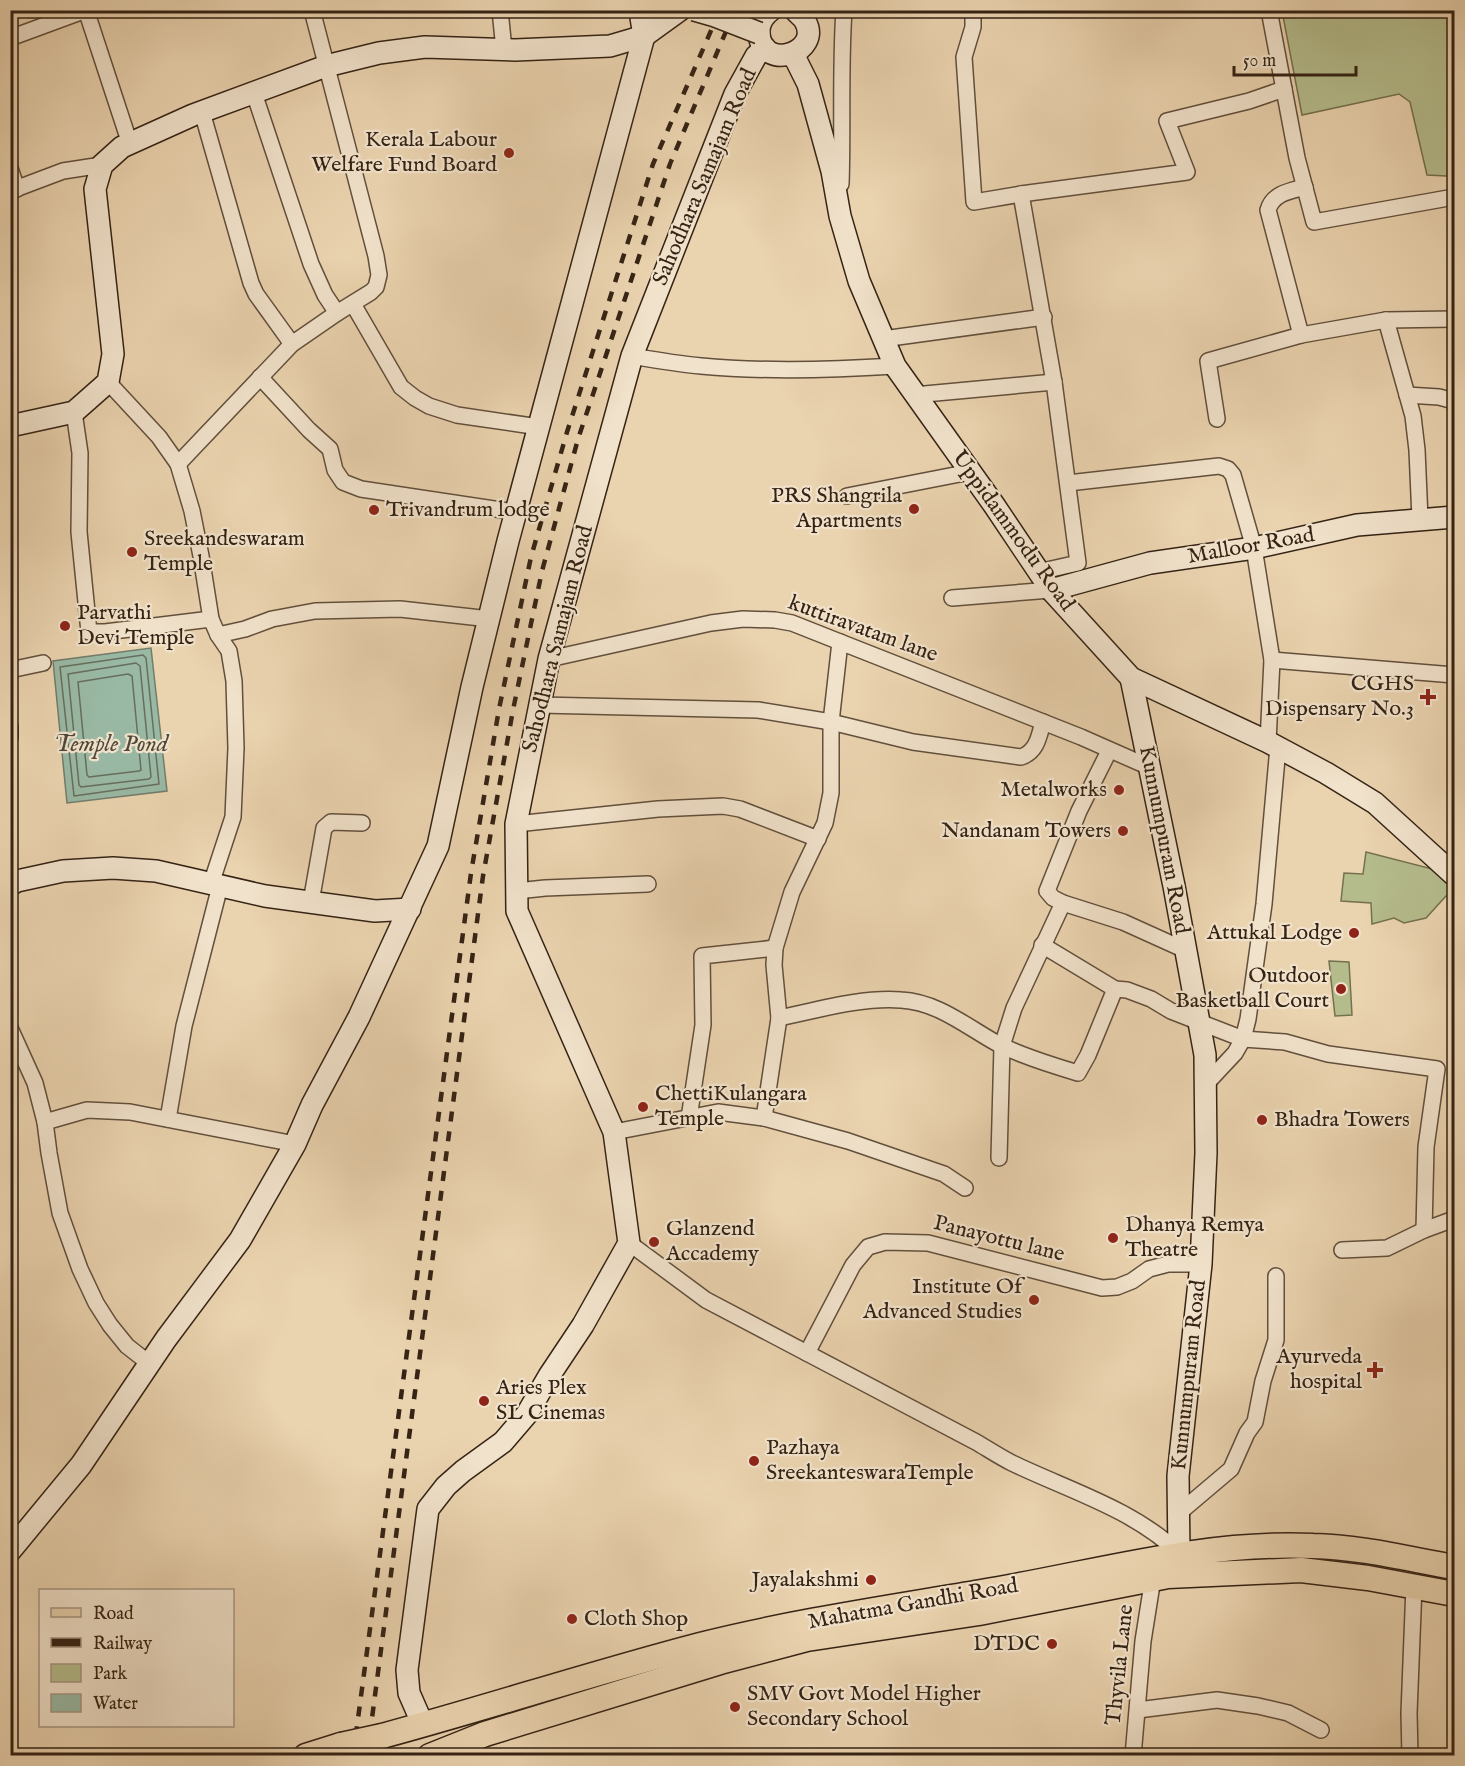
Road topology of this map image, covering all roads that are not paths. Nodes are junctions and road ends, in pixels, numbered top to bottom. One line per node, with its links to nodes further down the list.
1 (312, 10): 16 (street)
2 (500, 10): 15 (street)
3 (680, 10): 11 (street)
4 (694, 10): 10 (street, bridge)
5 (795, 10): 14 (street, Uppidammodu Road)
6 (844, 10): 27 (street)
7 (973, 10): 25 (street)
8 (1269, 10): 17 (street)
9 (640, 11): 11 (street); 13 (street)
10 (762, 23): 14 (street); 36 (street, Sahodhara Samajam Road)
11 (644, 36): 13 (street); 47 (street)
12 (10, 38): 20 (street)
13 (610, 46): 15 (street)
14 (799, 48): 27 (street, Uppidammodu Road)
15 (504, 50): 16 (street)
16 (326, 66): 18 (street); 28 (street)
17 (1284, 88): 23 (street); 25 (street)
18 (254, 93): 19 (street); 29 (street)
19 (202, 112): 20 (street); 35 (street)
20 (130, 144): 21 (street)
21 (102, 165): 24 (street); 39 (street)
22 (10, 168): 24 (street)
23 (1305, 187): 26 (street); 33 (street)
24 (14, 190)
25 (1022, 194): 30 (street)
26 (1455, 197)
27 (840, 216): 34 (street, Uppidammodu Road)
28 (353, 303): 29 (street); 47 (street)
29 (337, 313): 35 (street)
30 (1044, 316): 34 (street); 40 (street)
31 (1455, 319): 32 (street)
32 (1386, 320): 33 (street); 42 (street)
33 (1301, 335): 45 (street)
34 (883, 339): 37 (street, Uppidammodu Road)
35 (292, 344): 38 (street)
36 (632, 356): 37 (street); 63 (street, Sahodhara Samajam Road)
37 (895, 366): 41 (street, Uppidammodu Road)
38 (260, 377): 48 (street); 52 (street)
39 (108, 382): 44 (street); 48 (street)
40 (1054, 382): 41 (street); 50 (street)
41 (914, 395): 49 (street, Uppidammodu Road)
42 (1407, 395): 43 (street); 54 (street)
43 (1455, 401)
44 (74, 412): 46 (street); 59 (street)
45 (1217, 419)
46 (10, 426)
47 (539, 427): 52 (street)
48 (178, 464): 59 (street)
49 (969, 472): 51 (street); 56 (street, Uppidammodu Road)
50 (1068, 483): 55 (street); 56 (street)
51 (847, 496)
52 (515, 512): 60 (street)
53 (1455, 517): 54 (street, Malloor Road)
54 (1420, 519): 55 (street, Malloor Road)
55 (1254, 548): 57 (street, Malloor Road); 64 (street)
56 (1038, 572): 57 (street, Uppidammodu Road)
57 (1051, 590): 58 (street); 68 (street, Uppidammodu Road)
58 (952, 598)
59 (211, 619): 61 (street)
60 (490, 619): 61 (street); 87 (street)
61 (218, 635): 83 (street)
62 (840, 642): 63 (street, kuttiravatam lane); 70 (street); 71 (street, kuttiravatam lane)
63 (549, 659): 69 (street, Sahodhara Samajam Road)
64 (1272, 660): 67 (street); 74 (street)
65 (43, 663): 66 (street)
66 (10, 670)
67 (1455, 675)
68 (1131, 678): 74 (street, Uppidammodu Road); 76 (street, Kunnumpuram Road)
69 (540, 705): 70 (street); 78 (street, Sahodhara Samajam Road)
70 (831, 722): 71 (street); 79 (street)
71 (1043, 722): 75 (street, kuttiravatam lane)
72 (10, 727): 73 (street)
73 (10, 737)
74 (1273, 744): 80 (street, Uppidammodu Road); 95 (street)
75 (1109, 751): 76 (street, kuttiravatam lane); 86 (street)
76 (1149, 767): 90 (street, Kunnumpuram Road)
77 (362, 823): 85 (street)
78 (516, 824): 79 (street); 84 (street, Sahodhara Samajam Road)
79 (819, 839): 89 (street)
80 (1455, 875)
81 (648, 884): 84 (street)
82 (10, 885): 83 (street)
83 (215, 885): 85 (street); 100 (street)
84 (517, 891): 102 (street, Sahodhara Samajam Road)
85 (311, 902): 87 (street)
86 (1063, 903): 88 (street); 90 (street)
87 (410, 909): 103 (street)
88 (1042, 945): 91 (street); 96 (street)
89 (775, 948): 92 (street); 98 (street)
90 (1185, 950): 93 (street, Kunnumpuram Road)
91 (1115, 989): 93 (street); 96 (street)
92 (779, 1018): 96 (street); 99 (street)
93 (1200, 1023): 95 (street); 97 (street, Kunnumpuram Road)
94 (10, 1028): 101 (street)
95 (1243, 1039): 97 (street); 107 (street)
96 (1002, 1046): 104 (street)
97 (1206, 1084): 110 (street, Kunnumpuram Road)
98 (689, 1118): 99 (street); 102 (street)
99 (764, 1118): 105 (street)
100 (168, 1119): 101 (street); 103 (street)
101 (45, 1122): 113 (street)
102 (614, 1132): 108 (street, Sahodhara Samajam Road)
103 (295, 1144): 113 (street)
104 (999, 1158)
105 (965, 1188)
106 (1455, 1219): 107 (street)
107 (1424, 1230): 109 (street)
108 (629, 1243): 112 (street); 123 (street)
109 (1342, 1250)
110 (1201, 1264): 112 (street, Panayottu lane); 114 (street, Kunnumpuram Road)
111 (1276, 1276): 114 (street)
112 (807, 1353): 116 (street)
113 (150, 1364): 115 (street)
114 (1179, 1513): 116 (street, Kunnumpuram Road)
115 (10, 1551)
116 (1181, 1564): 117 (main road, Mahatma Gandhi Road); 118 (main road, Mahatma Gandhi Road); 119 (main road, Mahatma Gandhi Road); 121 (main road, Mahatma Gandhi Road)
117 (1455, 1567)
118 (1153, 1578): 121 (main road, Mahatma Gandhi Road); 122 (street, Thyvila Lane)
119 (1414, 1586): 120 (main road, Mahatma Gandhi Road); 130 (street)
120 (1455, 1594)
121 (703, 1656): 123 (main road, Mahatma Gandhi Road); 125 (main road, Mahatma Gandhi Road)
122 (1137, 1710): 124 (street); 129 (street, Thyvila Lane)
123 (417, 1727): 126 (main road, Mahatma Gandhi Road, bridge); 127 (main road)
124 (1321, 1730)
125 (485, 1734): 127 (main road, Mahatma Gandhi Road); 128 (main road)
126 (306, 1755)
127 (428, 1755)
128 (464, 1755)
129 (1133, 1755)
130 (1410, 1755)

